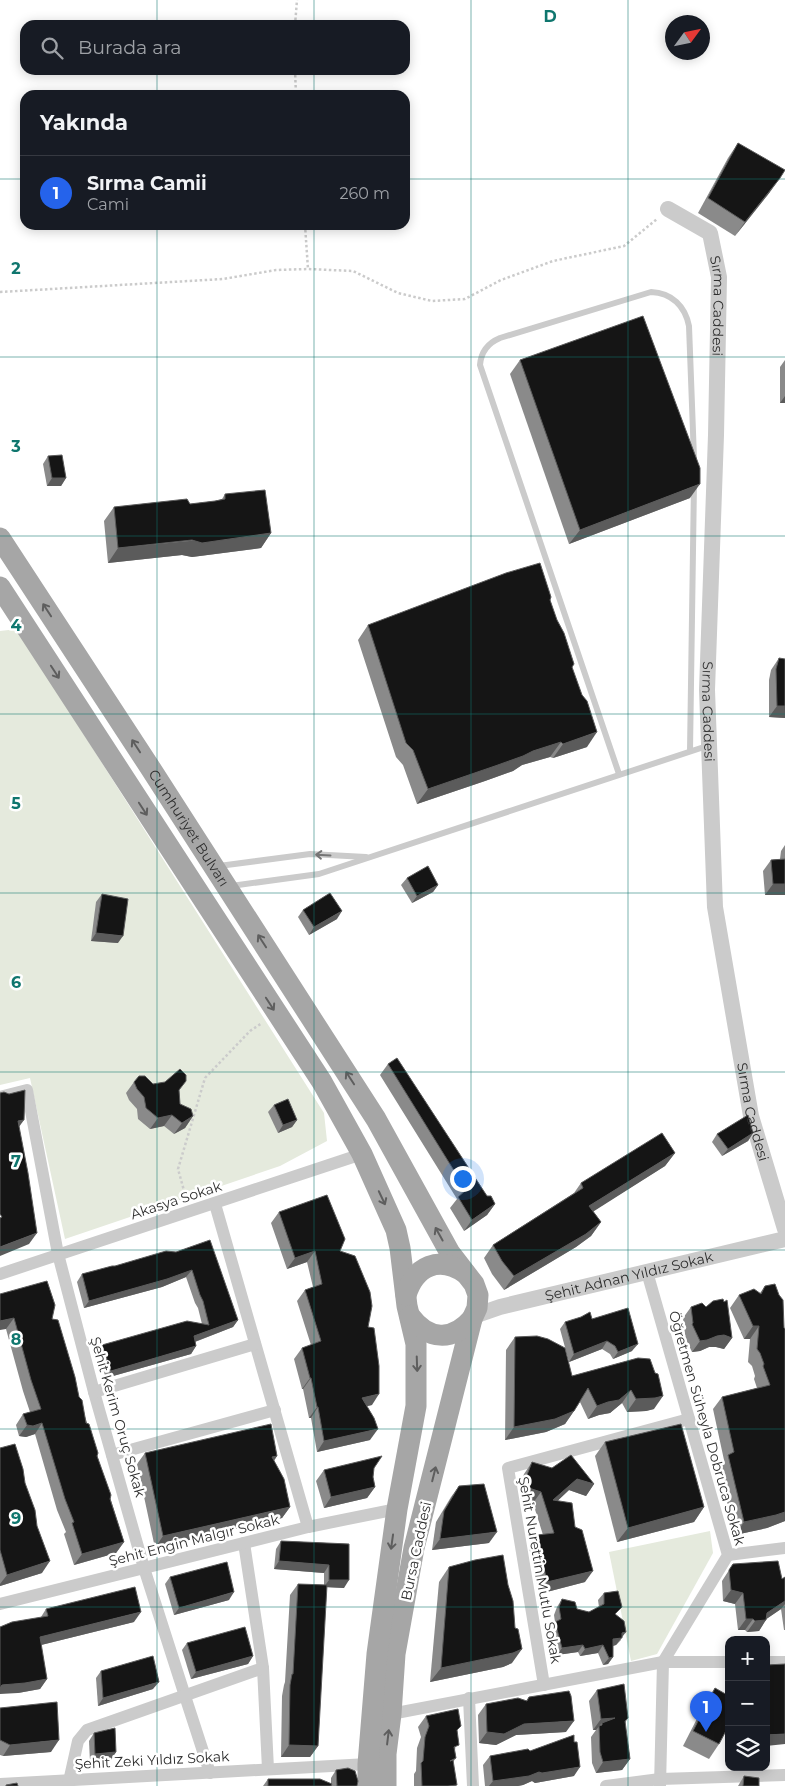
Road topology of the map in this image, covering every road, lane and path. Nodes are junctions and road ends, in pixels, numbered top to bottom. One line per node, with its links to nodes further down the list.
1 (297, 0): 2 (path)
2 (295, 20)
3 (294, 75): 4 (path)
4 (296, 90)
5 (668, 209): 7 (path); 13 (street, Sırma Caddesi)
6 (305, 230): 7 (path)
7 (308, 269): 8 (path)
8 (0, 292)
9 (694, 463): 15 (lane)
10 (694, 473): 14 (lane)
11 (0, 538): 17 (main road, Cumhuriyet Bulvarı, one-way to 11)
12 (0, 587): 19 (main road, Cumhuriyet Bulvarı, one-way to 19)
13 (708, 745): 14 (lane); 25 (street, Sırma Caddesi)
14 (690, 751): 15 (lane)
15 (619, 774): 16 (lane)
16 (372, 857): 17 (lane, one-way to 17); 18 (lane)
17 (214, 867): 18 (main road, Cumhuriyet Bulvarı)
18 (227, 887): 21 (main road, Cumhuriyet Bulvarı, one-way to 18)
19 (277, 1014): 22 (main road, Cumhuriyet Bulvarı); 24 (path)
20 (0, 1097): 27 (street, Şehit Kerim Oruç Sokak)
21 (376, 1119): 30 (main road, Bursa Caddesi, one-way to 21)
22 (362, 1154): 23 (street, Akasya Sokak); 31 (main road, Bursa Caddesi, one-way to 31)
23 (215, 1204): 24 (street, Akasya Sokak); 33 (street)
24 (190, 1212): 27 (street, Akasya Sokak)
25 (785, 1229)
26 (785, 1239): 28 (street, Şehit Adnan Yıldız Sokak)
27 (58, 1254): 29 (street, Akasya Sokak); 34 (street, Şehit Kerim Oruç Sokak)
28 (646, 1272): 32 (street, Şehit Adnan Yıldız Sokak); 36 (street, Öğretmen Süheyla Dobruca Sokak)
29 (0, 1274)
30 (467, 1274): 31 (main road); 32 (main road, Bursa Caddesi)
31 (408, 1305): 32 (main road); 38 (main road, Bursa Caddesi, one-way to 38)
32 (473, 1318): 53 (main road, Bursa Caddesi, one-way to 32)
33 (255, 1344): 34 (street); 35 (street)
34 (94, 1392): 37 (street, Şehit Kerim Oruç Sokak)
35 (275, 1410): 37 (street); 39 (street)
36 (690, 1419): 42 (street, Öğretmen Süheyla Dobruca Sokak); 50 (street, Şehit Nurettin Mutlu Sokak)
37 (112, 1454): 43 (street, Şehit Kerim Oruç Sokak)
38 (397, 1509): 39 (street, Şehit Engin Malgır Sokak); 54 (main road, Bursa Caddesi, one-way to 54)
39 (308, 1527): 40 (street, Şehit Engin Malgır Sokak)
40 (244, 1543): 43 (street, Şehit Engin Malgır Sokak); 49 (street)
41 (785, 1548): 42 (street)
42 (728, 1555): 45 (street, Öğretmen Süheyla Dobruca Sokak)
43 (144, 1568): 44 (street, Şehit Engin Malgır Sokak); 51 (street, Şehit Kerim Oruç Sokak)
44 (0, 1604)
45 (663, 1662): 46 (street); 50 (street); 59 (street, Öğretmen Süheyla Dobruca Sokak)
46 (725, 1662)
47 (770, 1662): 48 (street)
48 (785, 1662)
49 (264, 1668): 51 (street, Şehit Zeki Yıldız Sokak); 55 (street)
50 (544, 1685): 52 (street)
51 (184, 1696): 56 (street, Şehit Kerim Oruç Sokak); 58 (street, Şehit Zeki Yıldız Sokak)
52 (469, 1698): 53 (street); 63 (street)
53 (391, 1714): 62 (main road, Bursa Caddesi, one-way to 53)
54 (368, 1764): 55 (street, Şehit Zeki Yıldız Sokak); 61 (main road, Bursa Caddesi)
55 (268, 1769): 56 (street, Şehit Zeki Yıldız Sokak)
56 (210, 1773): 58 (street, Şehit Zeki Yıldız Sokak)
57 (785, 1774): 59 (street)
58 (68, 1783): 60 (street)
59 (660, 1783): 64 (street)
60 (0, 1784)
61 (368, 1786)
62 (386, 1786)
63 (473, 1786)
64 (606, 1786)

